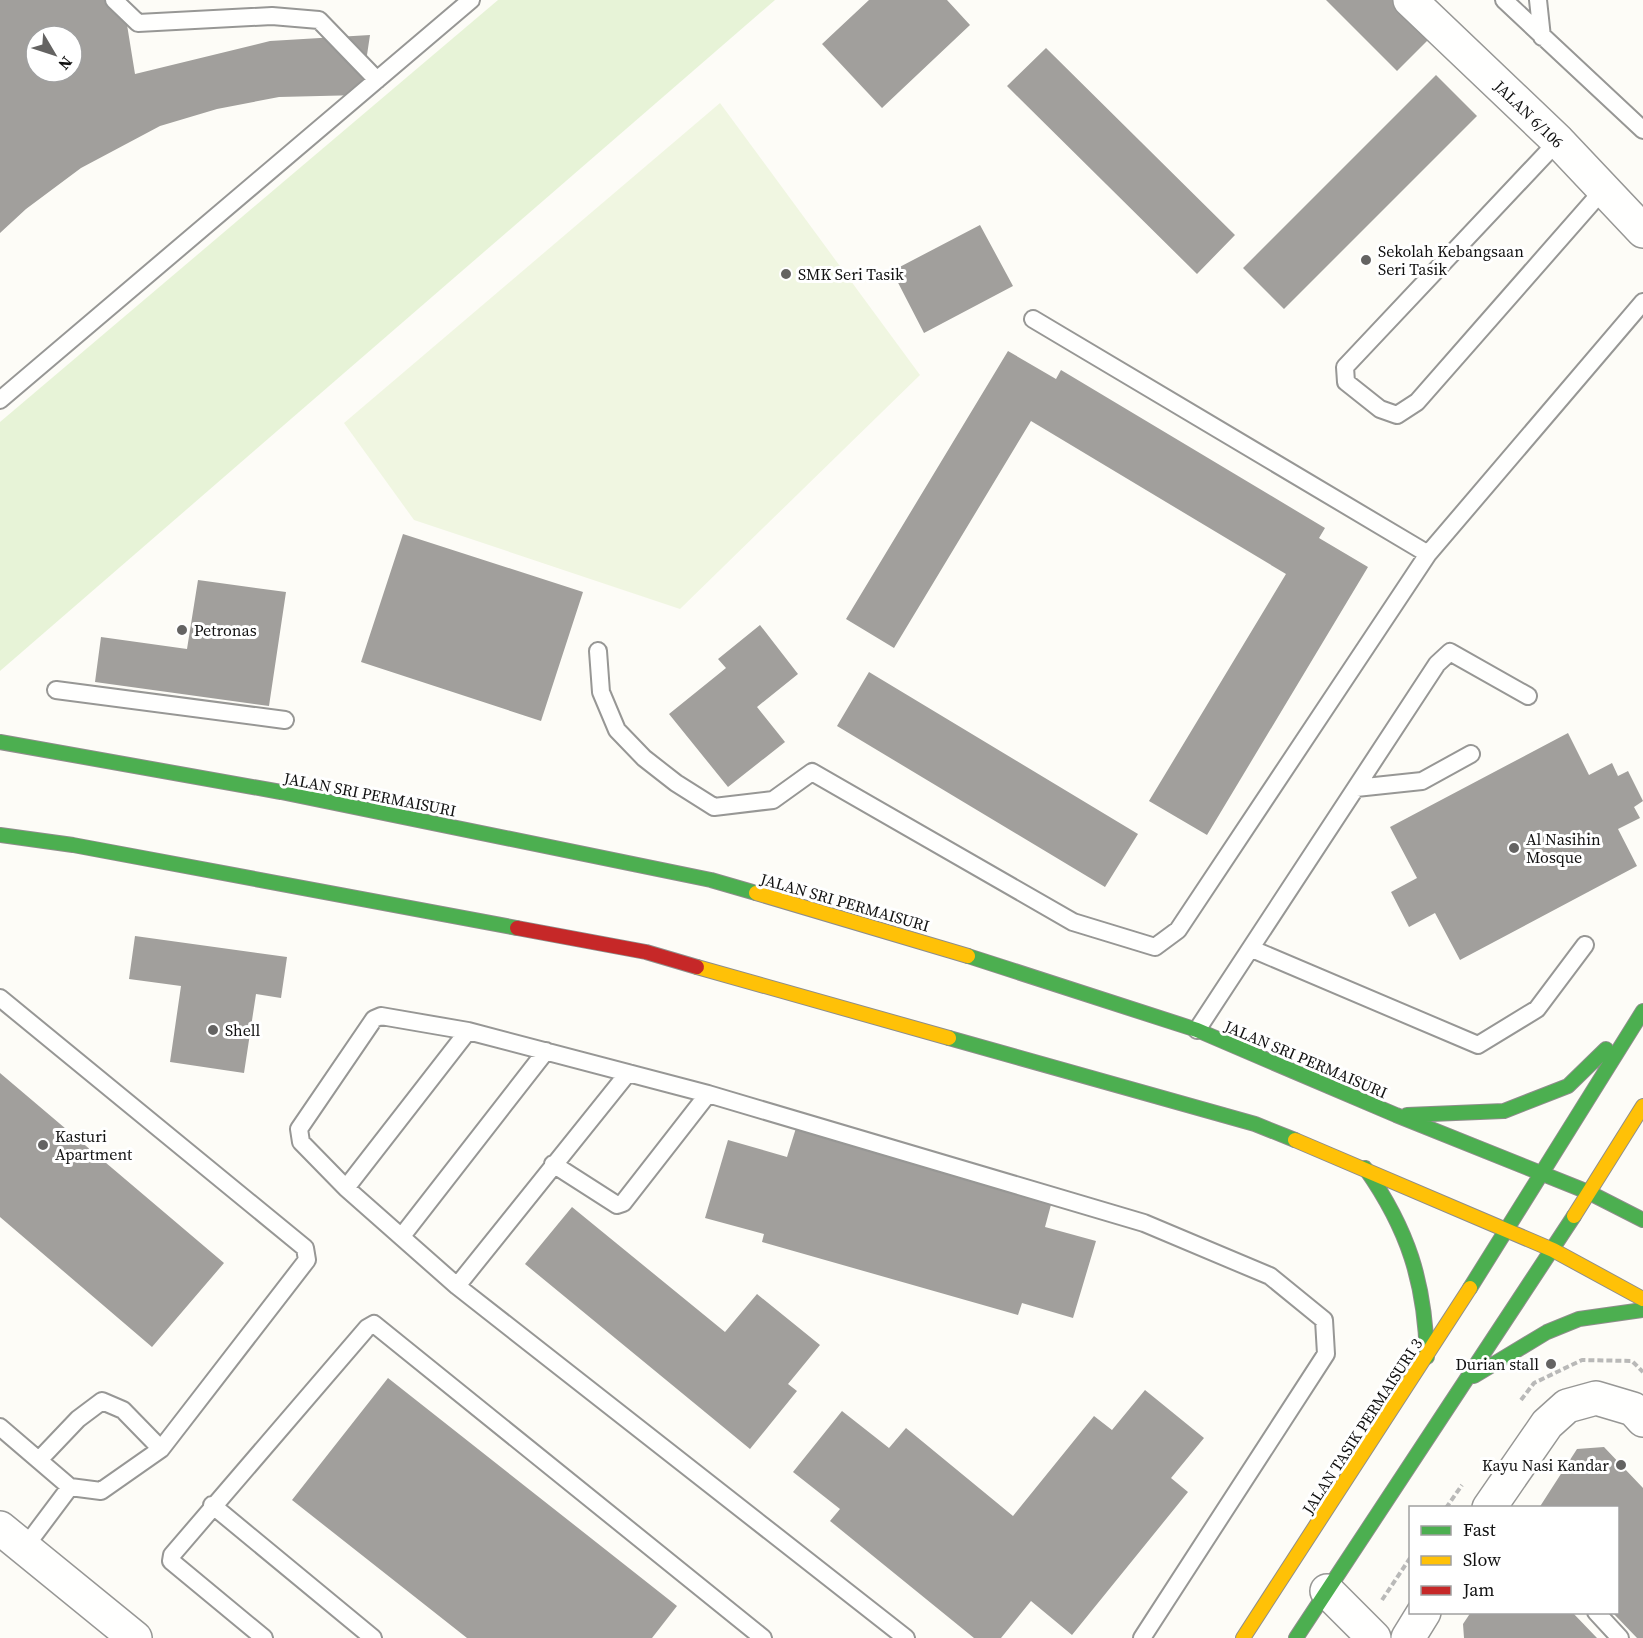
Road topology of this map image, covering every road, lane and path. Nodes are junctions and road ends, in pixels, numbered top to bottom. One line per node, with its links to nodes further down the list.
1 (114, 0): 7 (lane)
2 (471, 0): 7 (lane)
3 (1410, 0): 9 (street, JALAN 6/106)
4 (1504, 0): 6 (lane)
5 (1538, 0): 6 (lane)
6 (1542, 38): 8 (lane)
7 (377, 80): 14 (lane)
8 (1643, 130)
9 (1558, 141): 10 (street, JALAN 6/106); 10 (lane)
10 (1603, 190): 11 (street, JALAN 6/106)
11 (1643, 231)
12 (1643, 303): 15 (lane)
13 (1033, 319): 15 (lane)
14 (0, 400)
15 (1428, 554): 16 (lane)
16 (598, 651)
17 (56, 690): 19 (lane)
18 (1528, 696): 22 (lane)
19 (285, 720)
20 (0, 742): 28 (main road, JALAN SRI PERMAISURI)
21 (1471, 754): 22 (lane)
22 (1356, 788): 25 (lane)
23 (0, 835): 36 (main road)
24 (1585, 945): 25 (lane)
25 (1252, 950): 28 (lane)
26 (0, 998): 51 (lane)
27 (1642, 1013): 34 (main road); 37 (main road, JALAN TASIK PERMAISURI 3)
28 (1197, 1030): 34 (main road, JALAN SRI PERMAISURI)
29 (468, 1031): 30 (lane); 38 (lane); 38 (lane)
30 (546, 1051): 31 (lane); 42 (lane)
31 (628, 1073): 32 (lane); 35 (lane)
32 (708, 1094): 35 (lane); 65 (lane)
33 (1643, 1106): 39 (main road)
34 (1396, 1116): 37 (main road, JALAN SRI PERMAISURI)
35 (553, 1164): 44 (lane)
36 (1365, 1168): 41 (main road); 47 (main road)
37 (1543, 1175): 39 (main road, JALAN SRI PERMAISURI); 41 (main road, JALAN TASIK PERMAISURI 3)
38 (346, 1188): 42 (lane)
39 (1588, 1192): 40 (main road, JALAN SRI PERMAISURI); 43 (main road)
40 (1643, 1220)
41 (1508, 1231): 43 (main road); 47 (main road, JALAN TASIK PERMAISURI 3)
42 (402, 1236): 44 (lane)
43 (1553, 1250): 45 (main road); 48 (main road)
44 (457, 1286): 64 (lane)
45 (1643, 1299)
46 (1643, 1310): 48 (main road)
47 (1427, 1357): 66 (main road, JALAN TASIK PERMAISURI 3)
48 (1463, 1383): 57 (main road)
49 (1643, 1420): 55 (street)
50 (0, 1427): 52 (lane)
51 (161, 1449): 52 (lane); 53 (lane)
52 (39, 1460): 53 (lane)
53 (70, 1487): 56 (lane)
54 (212, 1505): 61 (lane); 62 (lane); 63 (lane)
55 (1491, 1506)
56 (13, 1538): 60 (street)
57 (1327, 1591): 67 (main road); 68 (street)
58 (1423, 1614): 69 (street)
59 (1598, 1614): 70 (lane)
60 (135, 1638)
61 (264, 1638)
62 (373, 1638)
63 (763, 1638)
64 (906, 1638)
65 (1142, 1638)
66 (1243, 1638)
67 (1296, 1638)
68 (1374, 1638)
69 (1408, 1638)
70 (1620, 1638)

